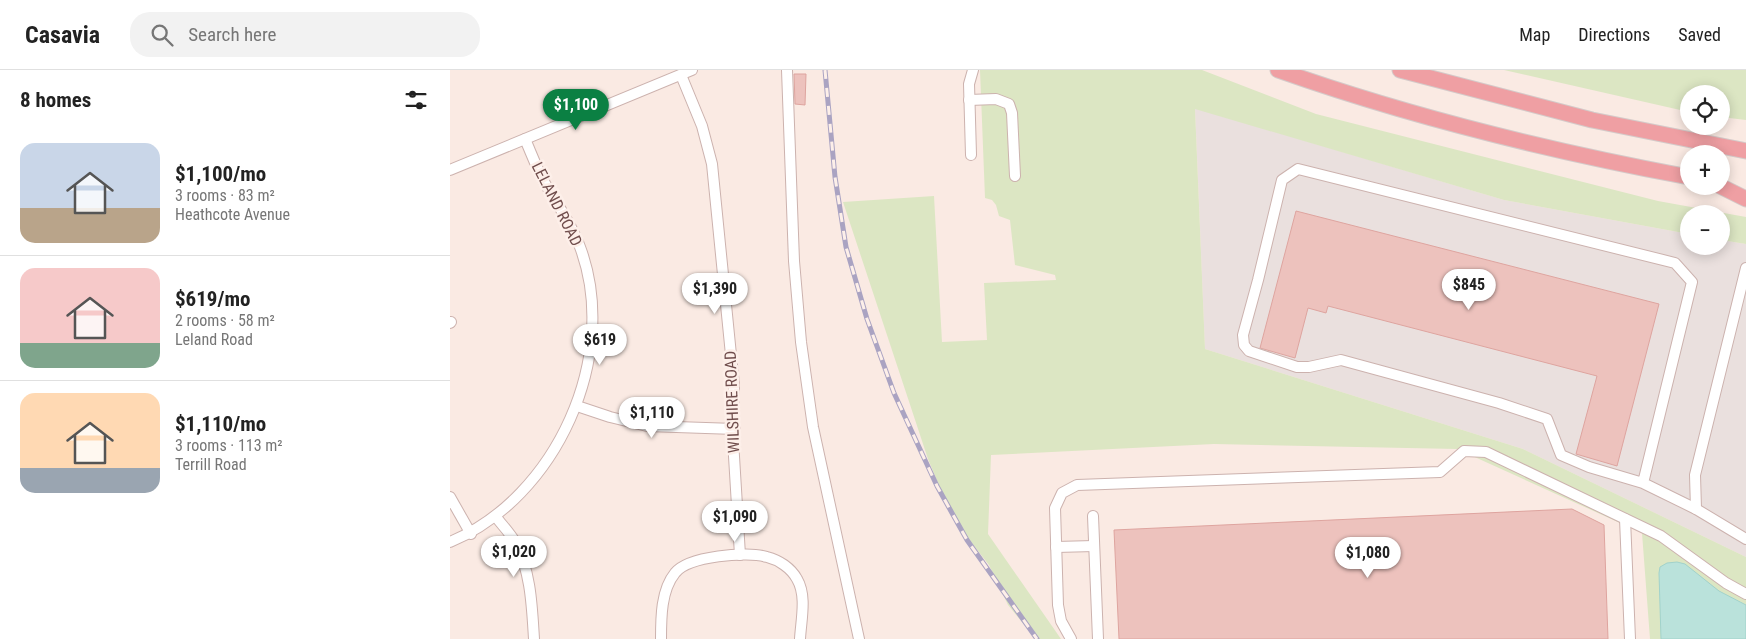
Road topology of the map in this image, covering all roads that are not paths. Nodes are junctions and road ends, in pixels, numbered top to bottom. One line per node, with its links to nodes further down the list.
1 (692, 70): 6 (street)
2 (787, 70): 37 (street)
3 (973, 70): 7 (street)
4 (1278, 70): 12 (highway)
5 (1400, 70): 9 (highway)
6 (681, 75): 8 (street); 20 (street, WILSHIRE ROAD)
7 (969, 100): 10 (street); 13 (street)
8 (525, 139): 11 (street); 19 (street, LELAND ROAD)
9 (1746, 151)
10 (971, 155)
11 (450, 170)
12 (1680, 175)
13 (1015, 176)
14 (1730, 186): 15 (highway)
15 (1746, 187)
16 (1730, 190): 17 (highway)
17 (1746, 199)
18 (1746, 268): 23 (street)
19 (577, 406): 20 (street); 25 (street, LELAND ROAD)
20 (735, 429): 32 (street, WILSHIRE ROAD)
21 (1643, 483): 21 (street); 23 (street)
22 (450, 497): 27 (street)
23 (1696, 508): 28 (street)
24 (1093, 516): 30 (street)
25 (496, 517): 27 (street, LELAND ROAD); 34 (street)
26 (1625, 519): 31 (street); 33 (street); 40 (street)
27 (471, 534): 29 (street, LELAND ROAD)
28 (1746, 540)
29 (450, 542)
30 (1094, 546): 31 (street); 39 (street)
31 (1056, 548): 38 (street)
32 (740, 555): 35 (street); 36 (street)
33 (1746, 594)
34 (534, 639)
35 (661, 639)
36 (800, 639)
37 (859, 639)
38 (1071, 639)
39 (1098, 639)
40 (1630, 639)

